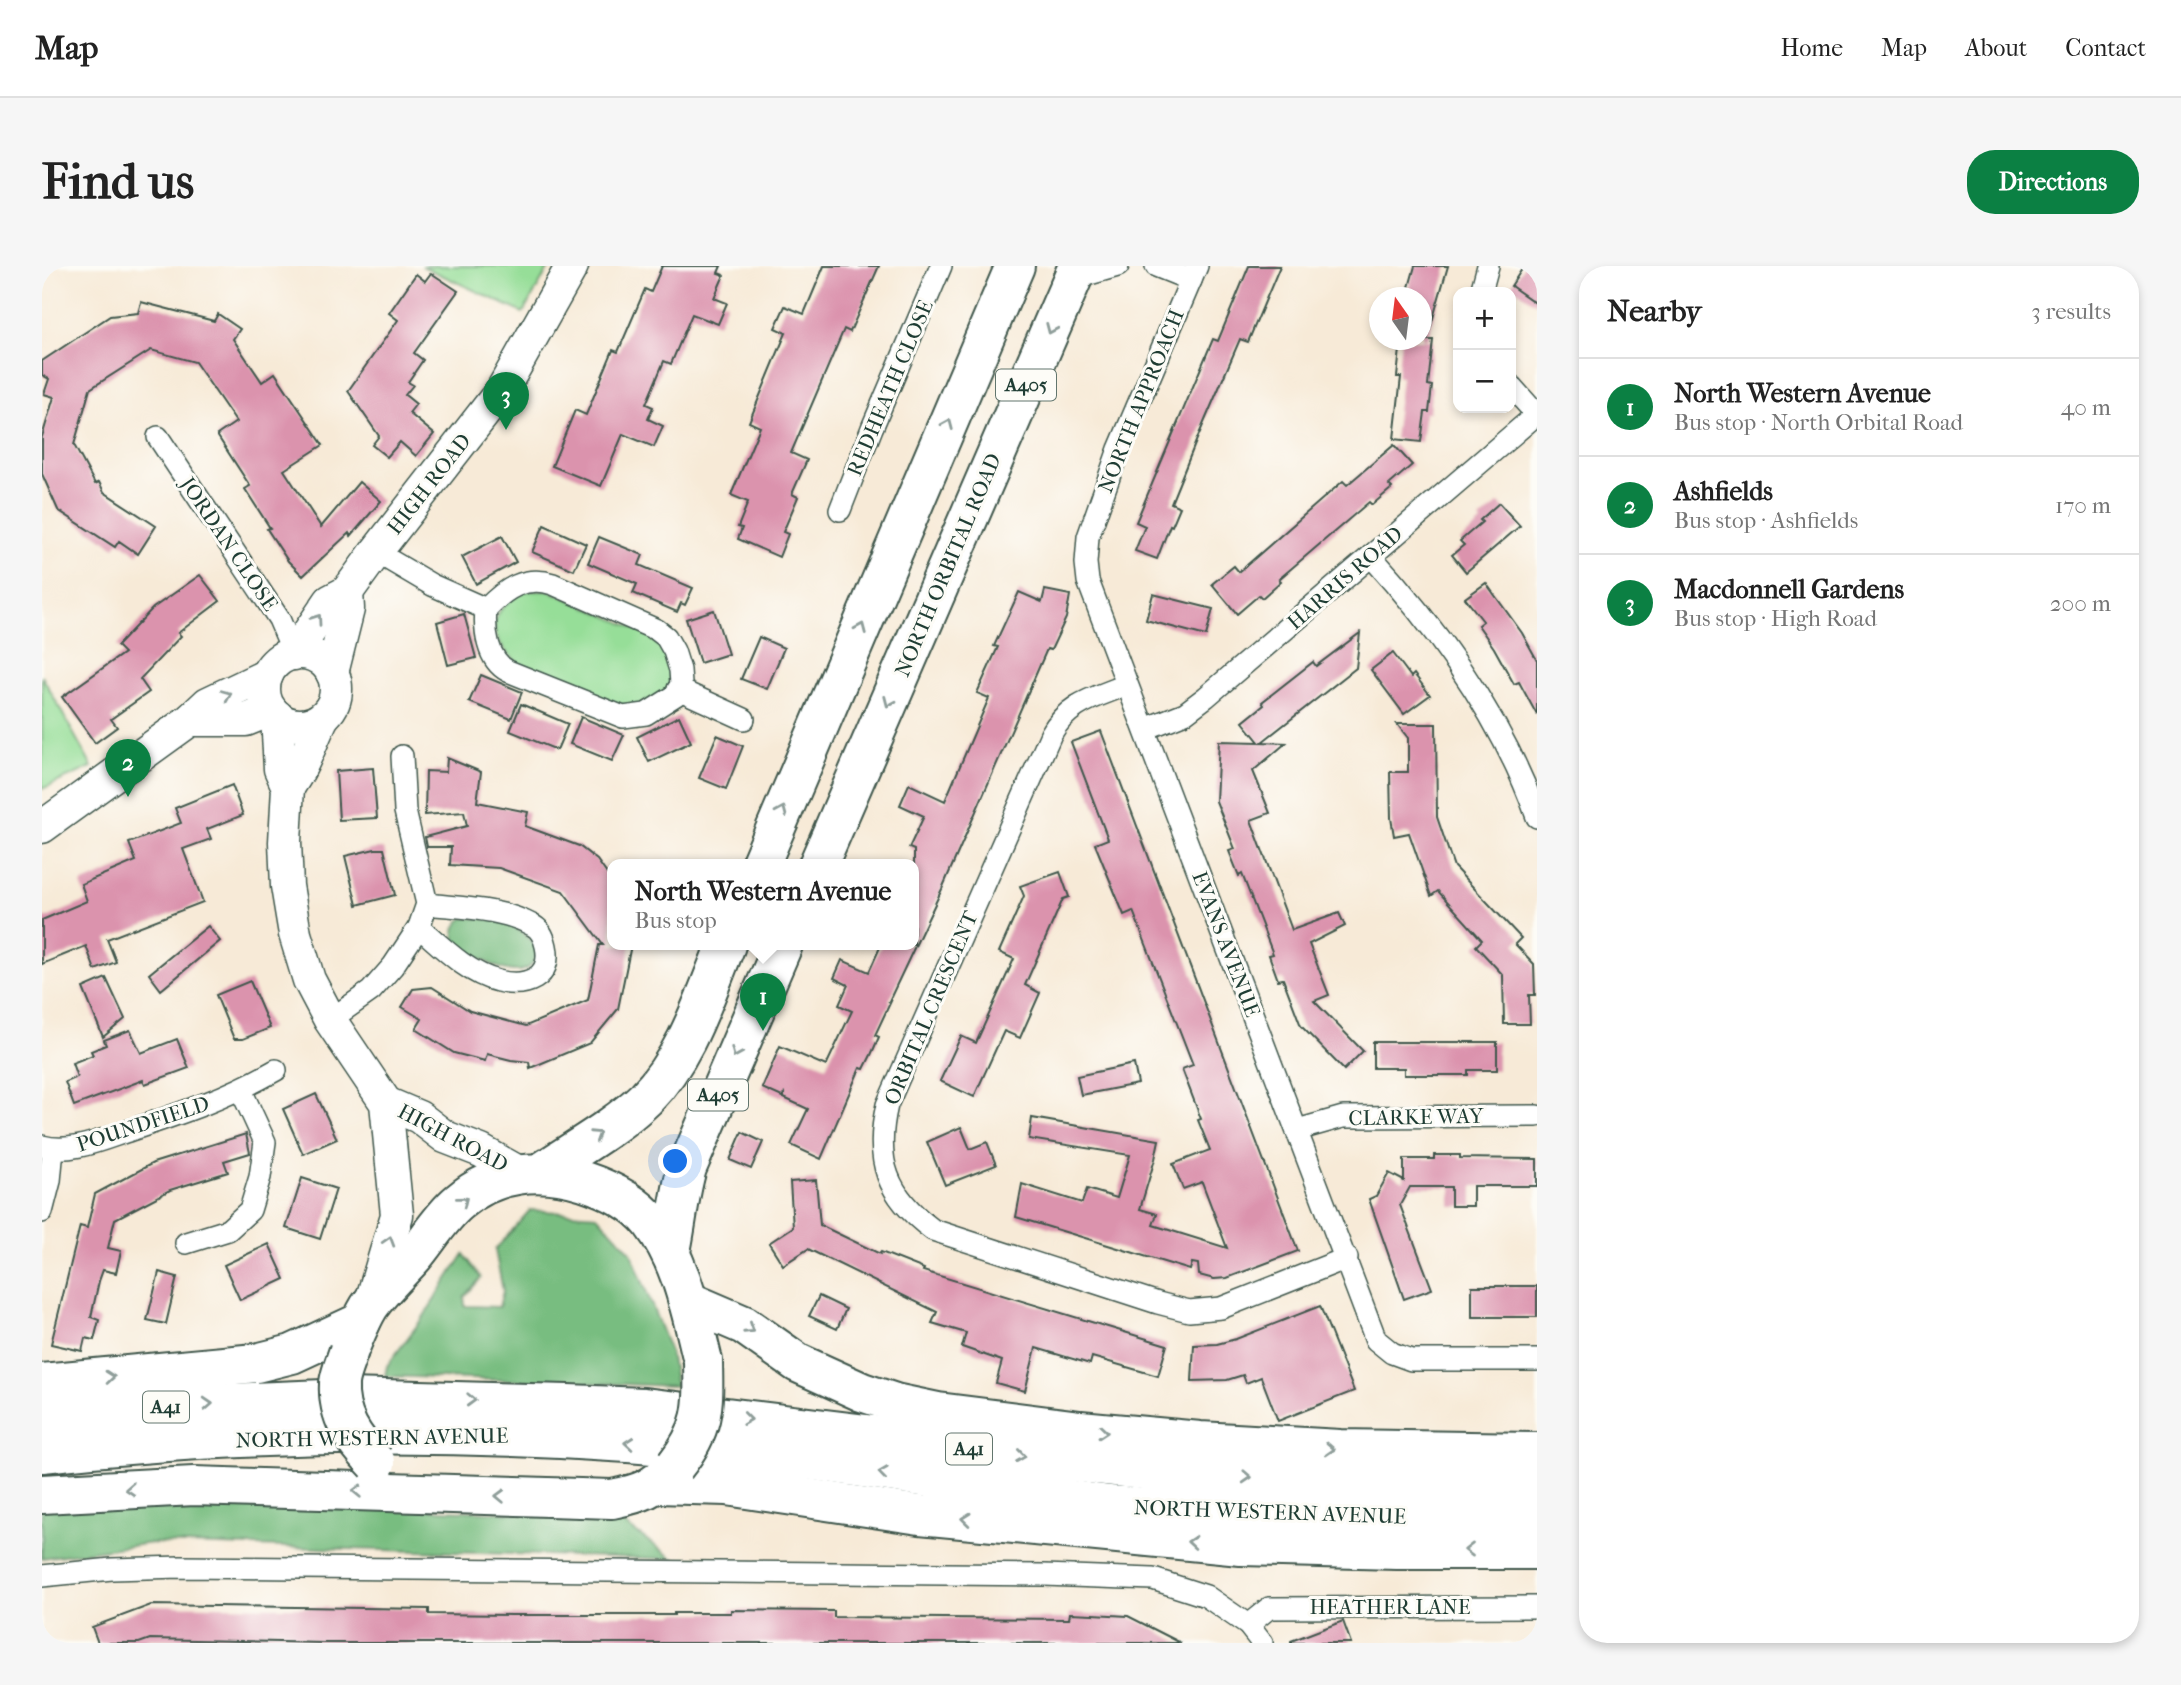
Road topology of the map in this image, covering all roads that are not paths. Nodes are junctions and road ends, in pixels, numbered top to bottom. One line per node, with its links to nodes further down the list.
1 (572, 266): 15 (street, HIGH ROAD)
2 (941, 266): 13 (street, REDHEATH CLOSE)
3 (1015, 266): 33 (highway, A405, one-way to 3)
4 (1118, 266): 7 (street)
5 (1156, 266): 8 (street)
6 (1488, 266): 9 (street)
7 (1075, 273): 34 (highway, NORTH ORBITAL ROAD / A405, one-way to 34)
8 (1194, 273): 14 (street, NORTH APPROACH)
9 (1482, 287)
10 (1516, 391): 11 (street)
11 (1537, 414): 16 (street, HARRIS ROAD)
12 (158, 437): 19 (street, JORDAN CLOSE)
13 (841, 510)
14 (1088, 537): 22 (street, EVANS AVENUE)
15 (376, 552): 17 (street, HIGH ROAD); 18 (street)
16 (1371, 556): 28 (street, HARRIS ROAD); 31 (street)
17 (347, 592): 19 (street, HIGH ROAD, one-way to 17); 20 (street)
18 (486, 609): 23 (street); 23 (street)
19 (294, 654): 20 (street); 21 (street)
20 (332, 673): 25 (street)
21 (267, 675): 24 (street); 27 (street, one-way to 21)
22 (1126, 685): 28 (street, EVANS AVENUE); 50 (street, ORBITAL CRESCENT)
23 (678, 689): 26 (street)
24 (274, 713): 25 (street); 27 (street); 30 (street, HIGH ROAD)
25 (323, 717): 30 (street, HIGH ROAD)
26 (744, 719)
27 (190, 720): 32 (street)
28 (1145, 729): 44 (street, EVANS AVENUE)
29 (402, 756): 35 (street)
30 (288, 787): 39 (street, HIGH ROAD)
31 (1536, 814)
32 (42, 827)
33 (763, 859)
34 (821, 859)
35 (427, 904): 36 (street); 36 (street)
36 (419, 927): 39 (street)
37 (724, 950): 46 (highway, A405, one-way to 37)
38 (781, 950): 49 (highway, A405, one-way to 49)
39 (330, 1020): 42 (street, HIGH ROAD)
40 (276, 1070): 41 (street, POUNDFIELD)
41 (241, 1090): 45 (street, POUNDFIELD); 48 (street)
42 (386, 1103): 46 (street, HIGH ROAD); 52 (street, HIGH ROAD, one-way to 42)
43 (1537, 1116): 44 (street, CLARKE WAY)
44 (1297, 1130): 50 (street, EVANS AVENUE)
45 (47, 1148): 47 (street)
46 (530, 1173): 49 (highway); 52 (highway, one-way to 46)
47 (42, 1212)
48 (186, 1243)
49 (671, 1251): 51 (highway)
50 (1347, 1258): 53 (street, EVANS AVENUE)
51 (688, 1301): 56 (highway, one-way to 56); 58 (highway, bridge)
52 (360, 1327): 54 (highway, one-way to 52); 60 (highway, bridge)
53 (1537, 1360)
54 (42, 1383)
55 (42, 1417): 59 (highway, NORTH WESTERN AVENUE / A41, one-way to 59)
56 (1537, 1452)
57 (42, 1453): 62 (highway, NORTH WESTERN AVENUE / A41, one-way to 57)
58 (666, 1475): 60 (highway, one-way to 60); 63 (highway, one-way to 58)
59 (1537, 1485)
60 (426, 1493): 61 (highway, one-way to 61)
61 (42, 1494)
62 (1537, 1518)
63 (1537, 1550)
64 (42, 1576): 66 (street)
65 (1537, 1607): 66 (street, HEATHER LANE)
66 (1248, 1625): 67 (street)
67 (1262, 1643)

